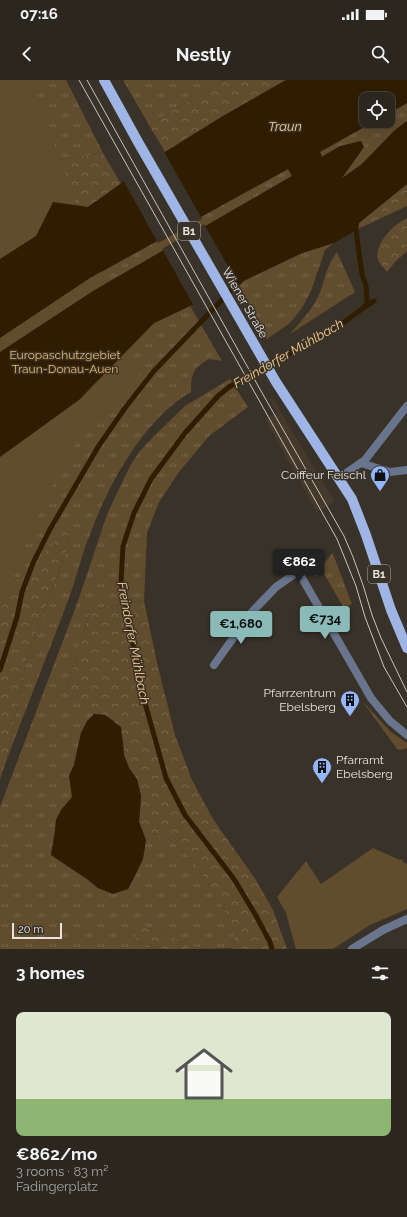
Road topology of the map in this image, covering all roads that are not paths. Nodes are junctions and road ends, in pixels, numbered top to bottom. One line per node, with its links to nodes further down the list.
1 (104, 80): 5 (main road, Wiener Straße / B1)
2 (407, 406): 3 (street)
3 (362, 463): 4 (street); 5 (street)
4 (407, 470)
5 (339, 478): 8 (main road, Wiener Straße / B1)
6 (310, 563): 7 (street)
7 (298, 571): 9 (street); 10 (street)
8 (407, 648)
9 (214, 665)
10 (407, 735)
11 (407, 919): 12 (street)
12 (352, 949)

